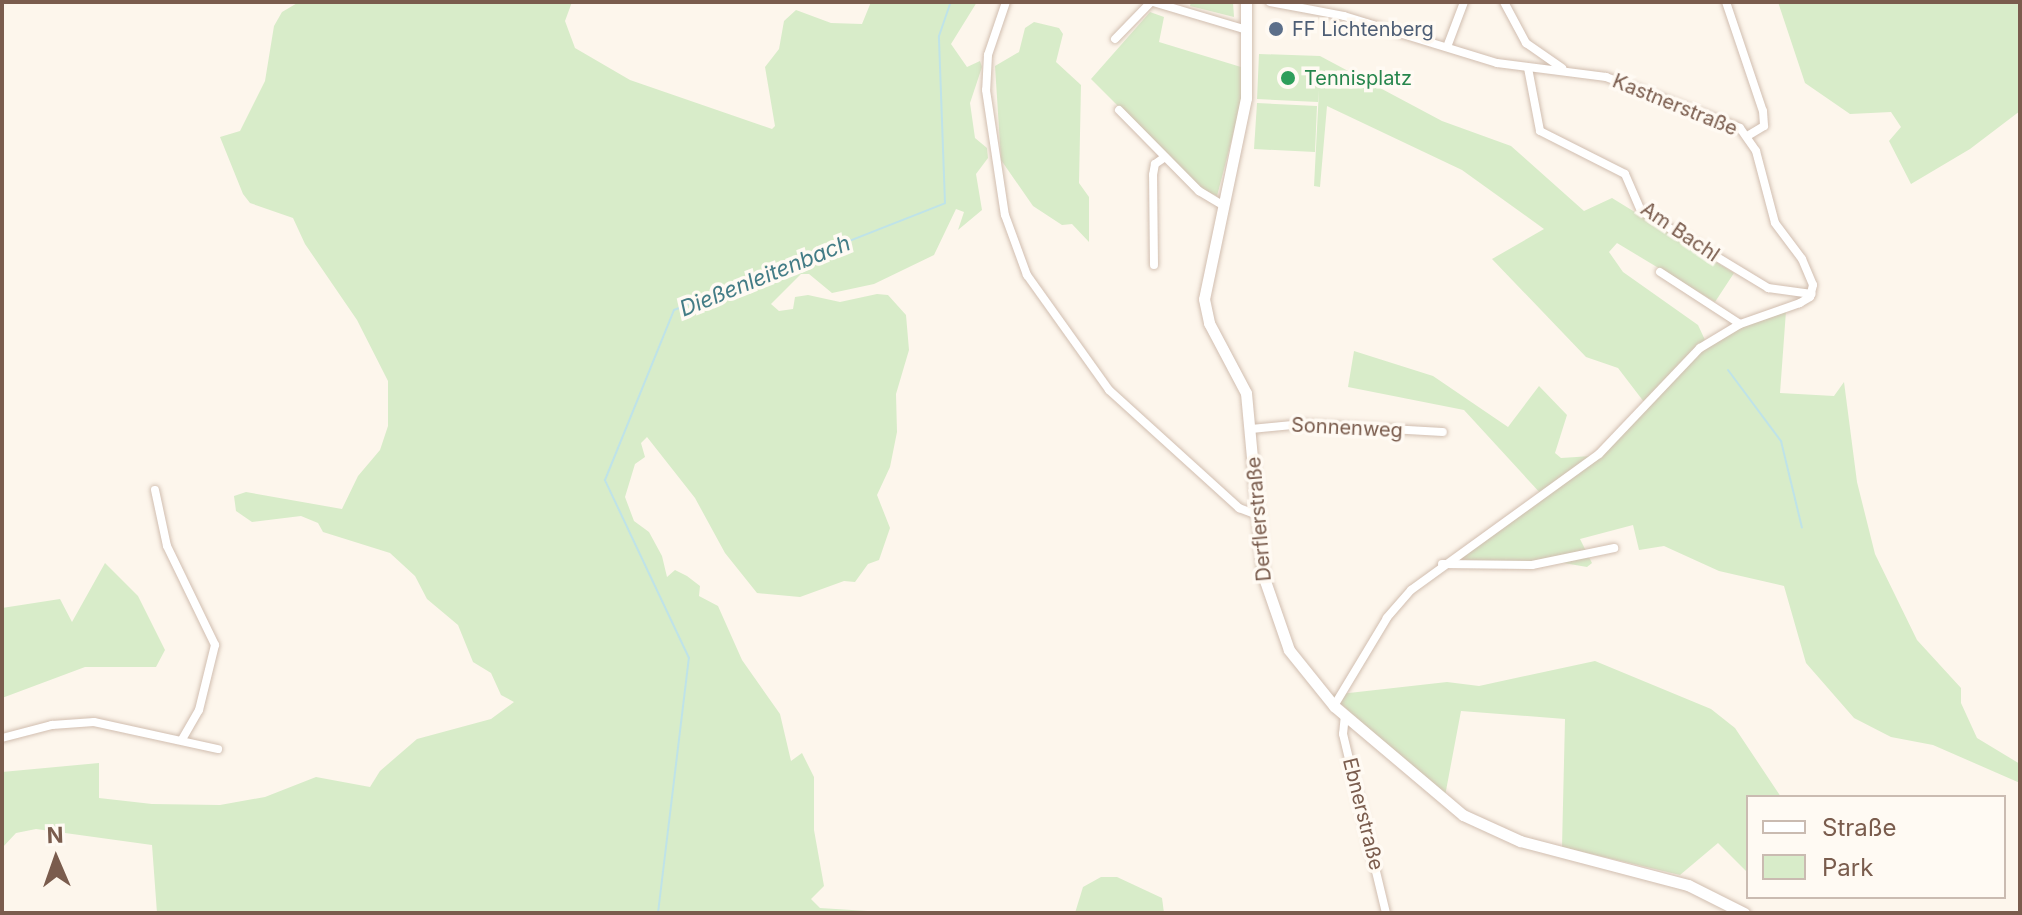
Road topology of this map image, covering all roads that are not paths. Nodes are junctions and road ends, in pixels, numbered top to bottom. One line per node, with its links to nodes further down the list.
1 (1006, 2): 25 (street)
2 (1152, 2): 8 (street); 10 (street)
3 (1246, 2): 9 (street, Derflerstraße)
4 (1270, 2): 11 (street, Kastnerstraße)
5 (1464, 2): 11 (street)
6 (1504, 2): 13 (street)
7 (1726, 2): 15 (street)
8 (1179, 6): 9 (street)
9 (1247, 30): 17 (street, Derflerstraße)
10 (1115, 39)
11 (1447, 47): 12 (street, Kastnerstraße)
12 (1528, 68): 13 (street, Kastnerstraße); 20 (street, Am Bachl)
13 (1562, 68): 15 (street, Kastnerstraße)
14 (1119, 110): 16 (street)
15 (1749, 135): 20 (street, Kastnerstraße)
16 (1165, 157): 17 (street); 18 (street)
17 (1222, 205): 22 (street, Derflerstraße)
18 (1154, 265)
19 (1660, 272): 21 (street)
20 (1812, 294): 21 (street)
21 (1740, 324): 27 (street)
22 (1251, 429): 23 (street, Sonnenweg); 25 (street, Derflerstraße)
23 (1443, 432)
24 (155, 490): 31 (street)
25 (1257, 515): 28 (street, Derflerstraße)
26 (1614, 548): 27 (street)
27 (1442, 564): 28 (street)
28 (1334, 706): 29 (street, Derflerstraße)
29 (1345, 715): 33 (street, Ebnerstraße); 34 (street, Derflerstraße)
30 (2, 738): 31 (street)
31 (182, 739): 32 (street)
32 (218, 749)
33 (1386, 913)
34 (1744, 913)

